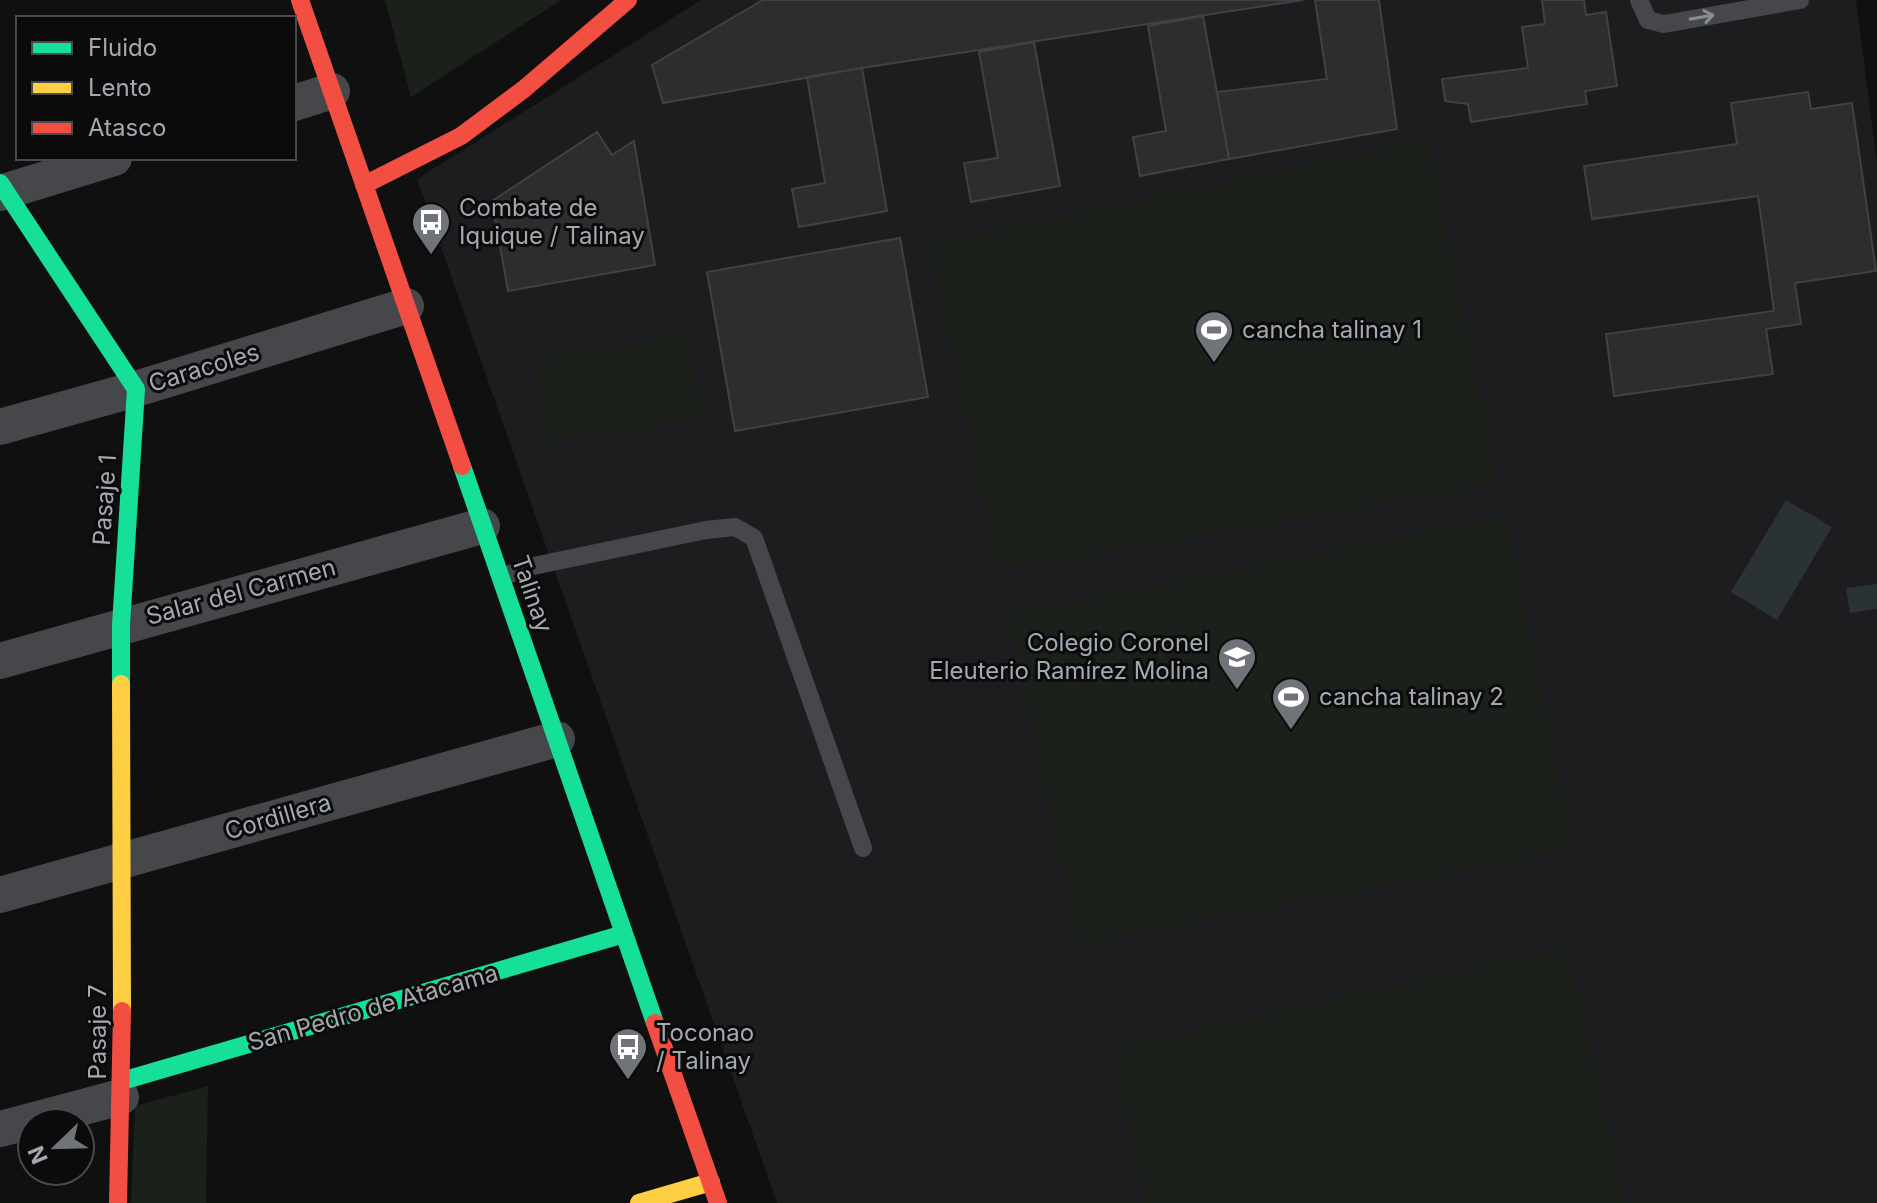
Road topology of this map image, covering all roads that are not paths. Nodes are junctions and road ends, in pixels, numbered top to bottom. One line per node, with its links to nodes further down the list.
1 (300, 0): 5 (street, Talinay)
2 (628, 0): 8 (street)
3 (1639, 0): 4 (lane, one-way to 4)
4 (1800, 0)
5 (332, 91): 6 (street); 8 (street, Talinay)
6 (296, 102)
7 (107, 160): 9 (street)
8 (364, 185): 10 (street, Talinay)
9 (2, 189): 11 (street)
10 (406, 306): 11 (street, Caracoles); 13 (street, Talinay)
11 (136, 389): 12 (street, Caracoles); 15 (street, Pasaje 1)
12 (0, 427)
13 (482, 526): 14 (street, Talinay); 15 (street, Salar del Carmen)
14 (501, 578): 17 (street, Talinay); 18 (lane)
15 (121, 625): 16 (street, Salar del Carmen); 19 (street, Pasaje 1)
16 (0, 661)
17 (557, 739): 19 (street, Cordillera); 21 (street, Talinay)
18 (863, 848)
19 (122, 861): 20 (street, Cordillera); 22 (street, Pasaje 7)
20 (0, 895)
21 (624, 934): 22 (street, San Pedro de Atacama); 24 (street, Talinay)
22 (122, 1089): 23 (street, San Pedro de Atacama); 25 (street, Pasaje 7)
23 (0, 1129)
24 (711, 1182): 26 (street); 27 (street, Talinay)
25 (118, 1203)
26 (639, 1203)
27 (718, 1203)

